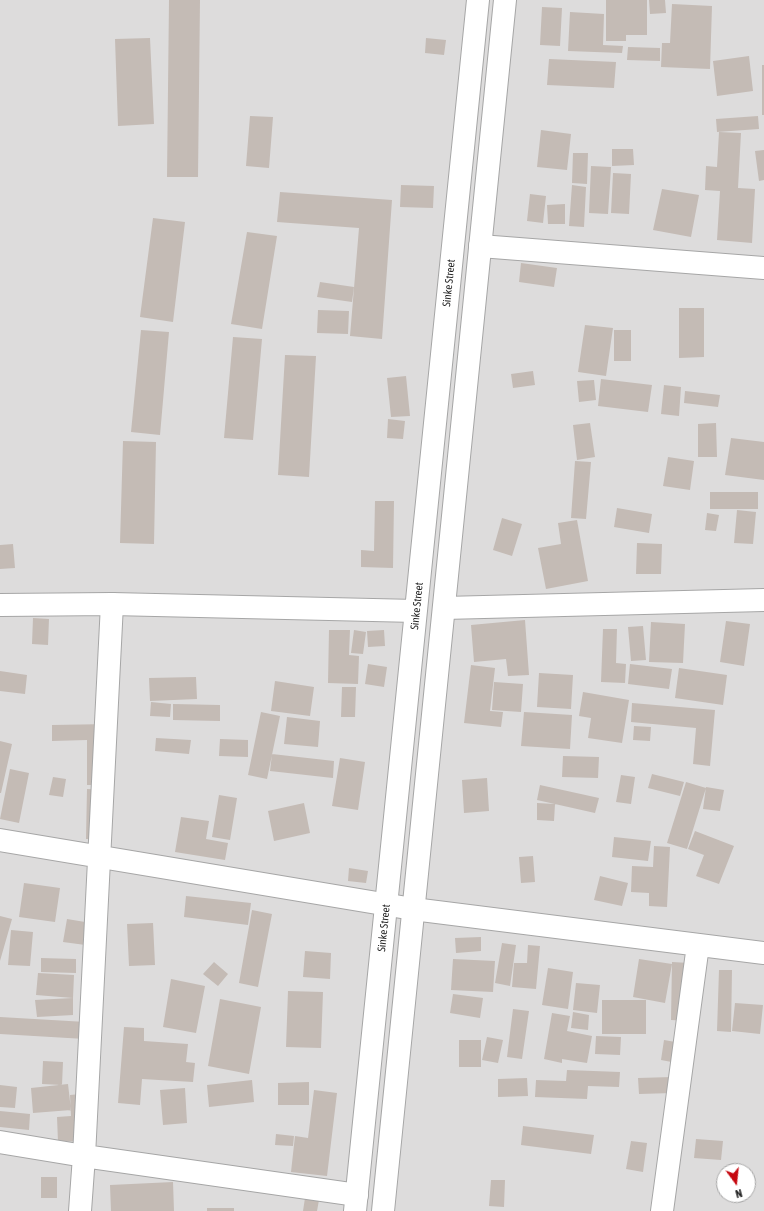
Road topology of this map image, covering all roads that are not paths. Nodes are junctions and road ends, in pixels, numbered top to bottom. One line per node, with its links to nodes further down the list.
1 (478, 0): 9 (street, Sinke Street)
2 (505, 0): 3 (street)
3 (480, 246): 4 (street); 8 (street)
4 (764, 268)
5 (764, 600): 8 (street)
6 (112, 604): 7 (street); 9 (street); 11 (street)
7 (0, 605)
8 (444, 608): 13 (street)
9 (416, 612): 12 (street, Sinke Street)
10 (0, 840): 11 (street)
11 (99, 856): 12 (street); 17 (street)
12 (387, 904): 13 (street); 18 (street, Sinke Street)
13 (413, 909): 14 (street); 20 (street)
14 (698, 945): 15 (street); 21 (street)
15 (764, 953)
16 (0, 1142): 17 (street)
17 (84, 1156): 18 (street); 19 (street)
18 (356, 1203)
19 (80, 1211)
20 (383, 1211)
21 (662, 1211)

